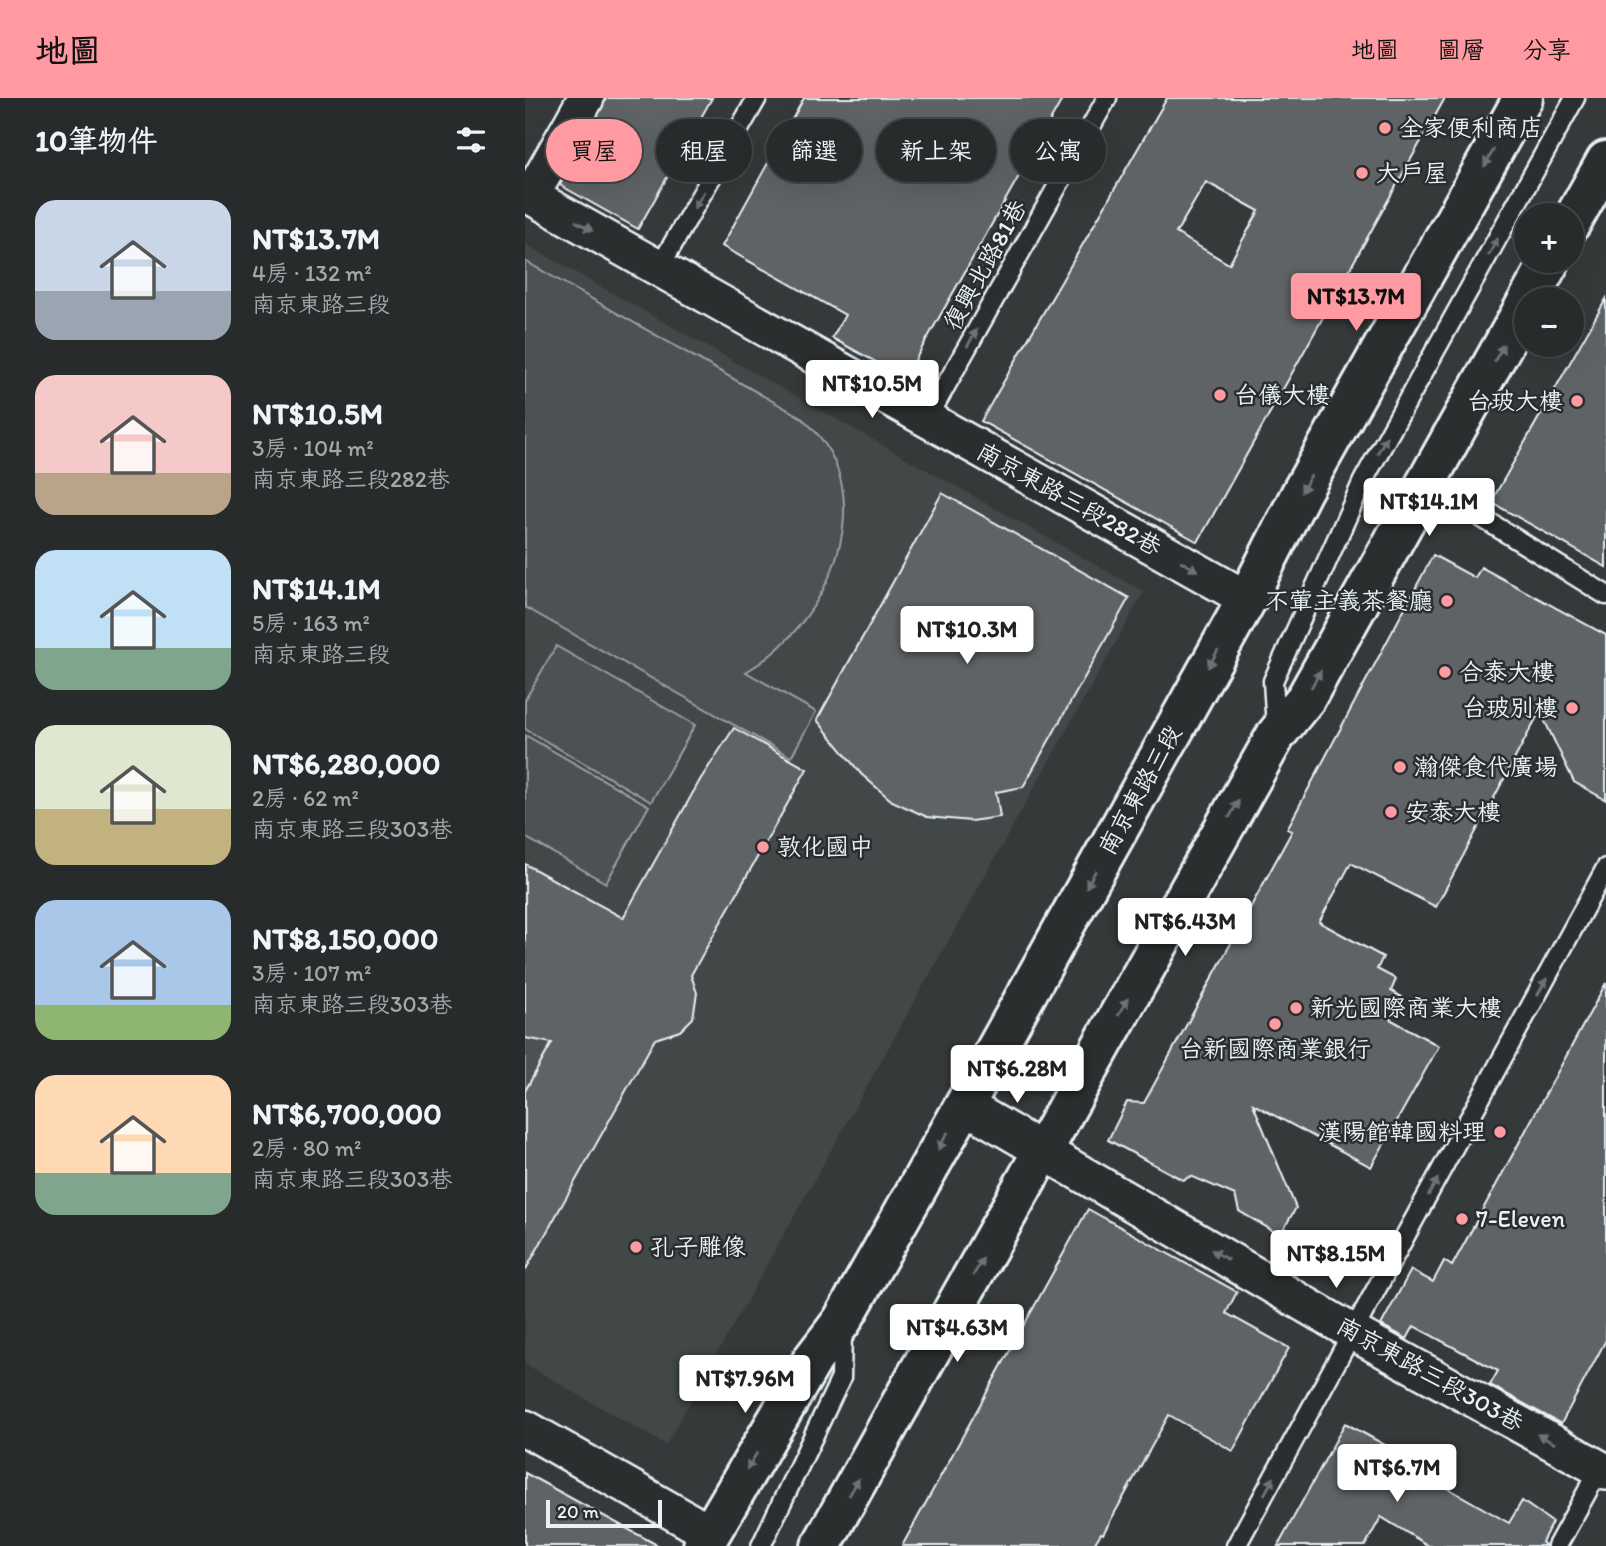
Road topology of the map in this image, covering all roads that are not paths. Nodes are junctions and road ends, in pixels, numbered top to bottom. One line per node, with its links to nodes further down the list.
1 (586, 98): 7 (street)
2 (757, 98): 9 (lane, one-way to 9)
3 (1107, 98): 11 (lane, 復興北路81巷, one-way to 3)
4 (1575, 98): 15 (lane, one-way to 4)
5 (1517, 100): 14 (main road, 南京東路三段, one-way to 14)
6 (1606, 161): 8 (main road)
7 (528, 194): 9 (street, 南京東路三段282巷, one-way to 9)
8 (1582, 203)
9 (660, 268): 11 (street, 南京東路三段282巷)
10 (1514, 325): 12 (main road, one-way to 10)
11 (927, 419): 14 (street, 南京東路三段282巷, one-way to 14)
12 (1426, 482): 13 (lane); 15 (main road, one-way to 12)
13 (1606, 595)
14 (1247, 599): 17 (main road, 南京東路三段, one-way to 17)
15 (1276, 734): 18 (main road, one-way to 15)
16 (1606, 868): 20 (lane, one-way to 16)
17 (964, 1105): 18 (street, 南京東路三段303巷); 19 (main road, 南京東路三段, one-way to 19)
18 (1042, 1152): 20 (street, 南京東路三段303巷, one-way to 18); 25 (main road, one-way to 18)
19 (842, 1321): 23 (main road, 南京東路三段, one-way to 23); 24 (lane)
20 (1354, 1333): 22 (street, 南京東路三段303巷, one-way to 20); 26 (lane, one-way to 20)
21 (525, 1428): 23 (street)
22 (1604, 1466): 27 (lane)
23 (707, 1539)
24 (761, 1546)
25 (821, 1546)
26 (1236, 1546)
27 (1557, 1546)

